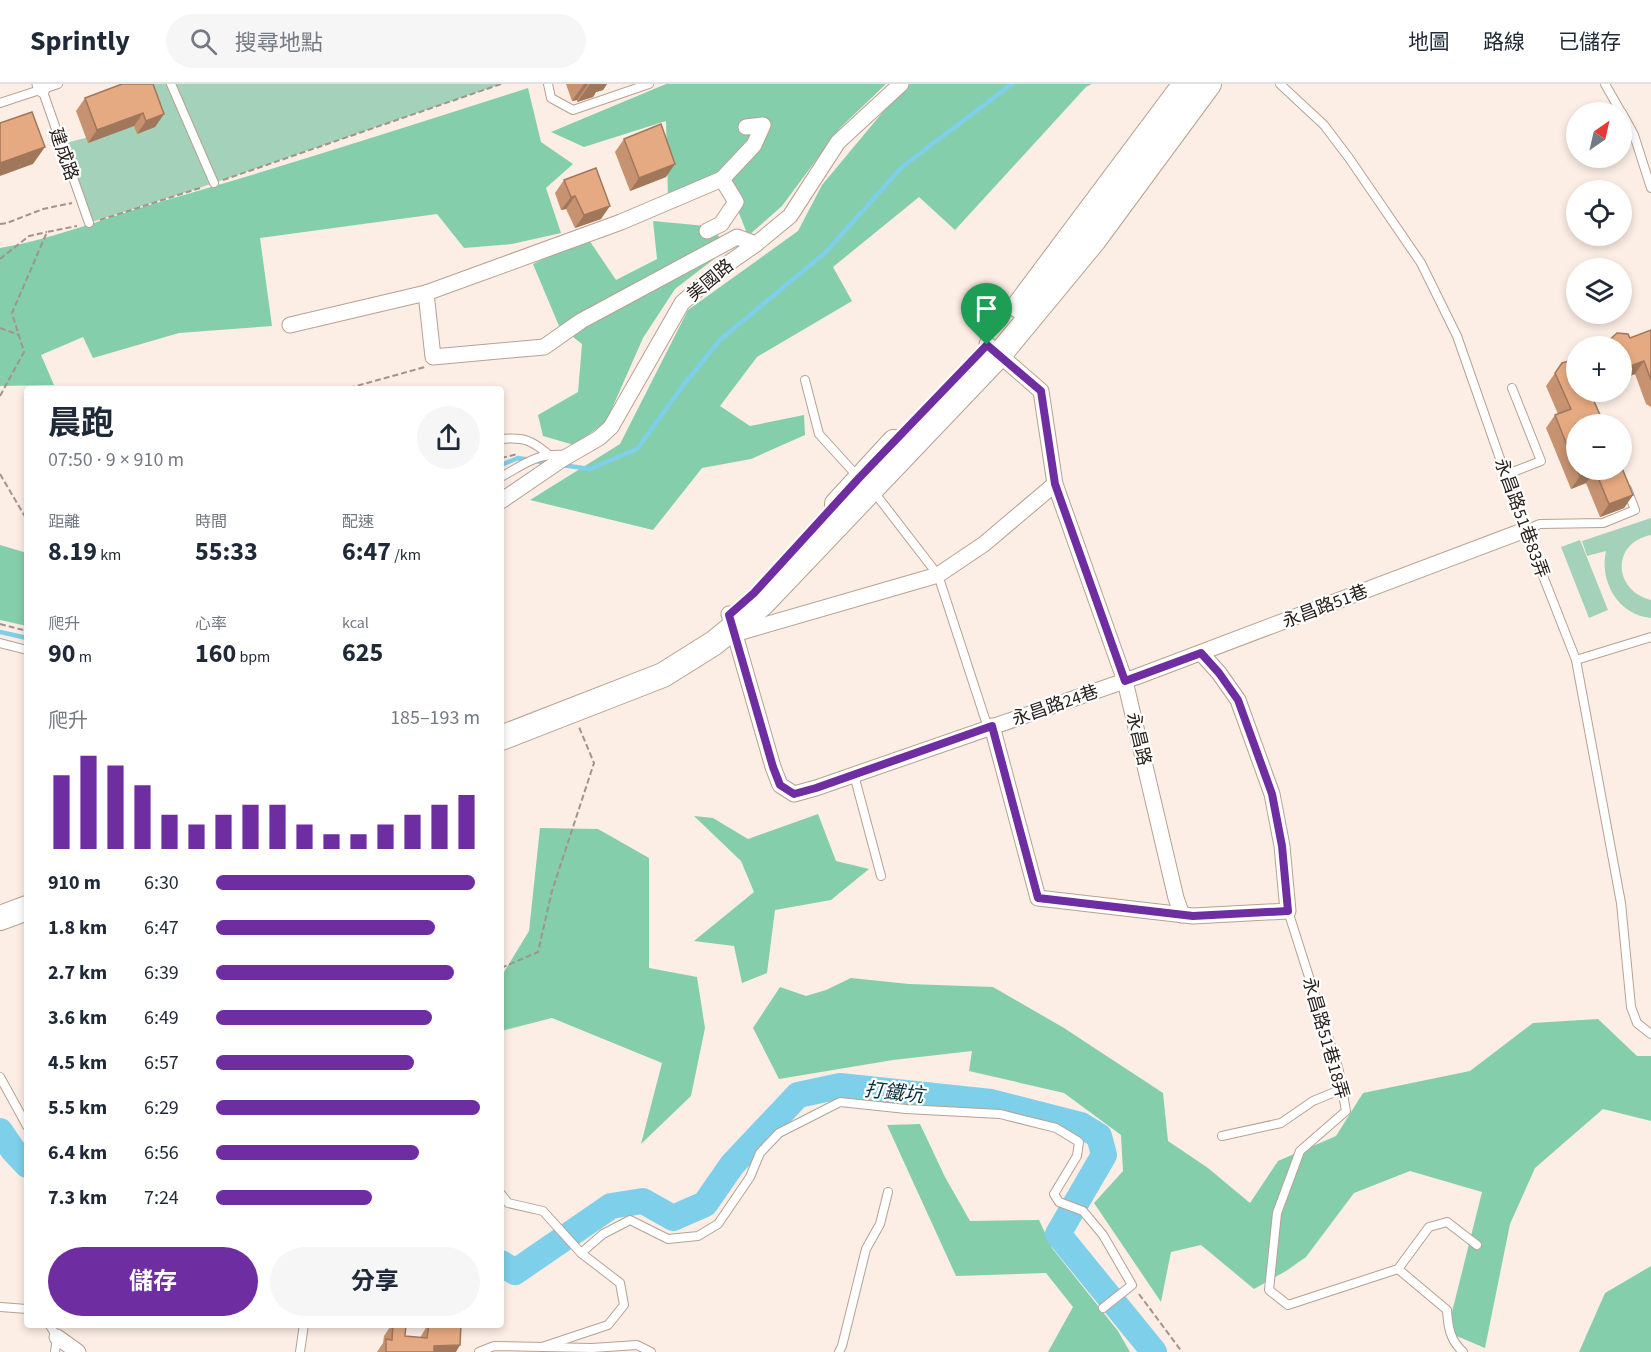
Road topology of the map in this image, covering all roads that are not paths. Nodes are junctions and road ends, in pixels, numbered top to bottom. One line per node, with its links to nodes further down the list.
1 (58, 84): 10 (lane)
2 (171, 84): 16 (lane)
3 (548, 84): 4 (lane)
4 (649, 84)
5 (901, 84): 20 (street, 美國路)
6 (1185, 84): 23 (main road)
7 (1209, 84): 23 (main road)
8 (1280, 84): 30 (lane, 永昌路51巷83弄)
9 (1605, 84): 11 (lane)
10 (41, 86): 12 (lane); 18 (lane, 建成路)
11 (1615, 102)
12 (0, 103)
13 (746, 127): 15 (street)
14 (1632, 132): 17 (lane)
15 (722, 179): 19 (street); 21 (street)
16 (214, 183)
17 (1651, 188)
18 (89, 223)
19 (707, 231)
20 (756, 244): 21 (street); 27 (street, 美國路)
21 (426, 293): 22 (street)
22 (290, 325)
23 (994, 349): 32 (main road); 33 (street, 永昌路)
24 (804, 380): 32 (lane)
25 (1512, 388): 30 (lane)
26 (504, 439): 27 (lane)
27 (560, 456): 28 (street, 美國路)
28 (540, 464): 29 (lane); 34 (street, 美國路)
29 (504, 475)
30 (1505, 475): 35 (lane, 永昌路51巷83弄)
31 (1624, 480): 35 (lane)
32 (865, 484): 36 (lane); 37 (main road)
33 (1055, 484): 36 (street); 43 (street, 永昌路)
34 (504, 498)
35 (1525, 530): 41 (street, 永昌路51巷); 42 (lane, 永昌路51巷83弄)
36 (938, 574): 37 (street); 45 (lane)
37 (732, 625): 44 (main road); 46 (main road); 47 (street, 永昌路24巷)
38 (1651, 637): 42 (lane)
39 (0, 643): 40 (lane)
40 (24, 649)
41 (1201, 653): 43 (street, 永昌路51巷); 50 (street)
42 (1576, 660): 53 (lane, 永昌路51巷83弄)
43 (1125, 681): 45 (street, 永昌路24巷); 51 (street, 永昌路)
44 (504, 721)
45 (990, 727): 47 (street, 永昌路24巷); 51 (street)
46 (504, 737)
47 (854, 775): 48 (lane)
48 (881, 876)
49 (24, 909): 52 (main road)
50 (1288, 911): 51 (street); 55 (lane, 永昌路51巷18弄)
51 (1182, 915)
52 (0, 918)
53 (1651, 1034)
54 (0, 1077): 56 (lane)
55 (1342, 1089): 57 (lane); 62 (lane, 永昌路51巷18弄)
56 (24, 1121)
57 (1222, 1136)
58 (888, 1192): 73 (lane)
59 (504, 1198): 61 (lane)
60 (1477, 1245): 62 (lane)
61 (581, 1252): 64 (lane); 68 (lane)
62 (1398, 1269): 74 (lane)
63 (0, 1307): 65 (lane)
64 (1103, 1308)
65 (24, 1310)
66 (303, 1328): 70 (lane)
67 (54, 1338): 69 (street)
68 (542, 1347): 71 (lane); 72 (lane)
69 (78, 1352)
70 (300, 1352)
71 (479, 1352)
72 (651, 1352)
73 (839, 1352)
74 (1463, 1352)

